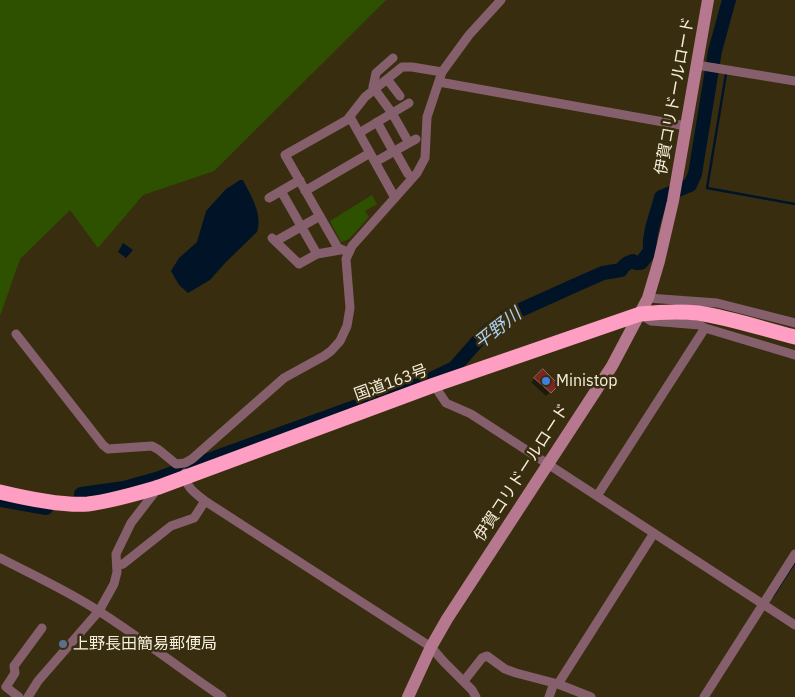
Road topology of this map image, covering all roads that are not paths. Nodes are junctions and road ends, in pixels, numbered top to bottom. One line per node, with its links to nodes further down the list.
1 (501, 0): 5 (street)
2 (708, 0): 4 (street, 伊賀コリドールロード)
3 (393, 58): 9 (street)
4 (701, 65): 7 (street); 15 (street, 伊賀コリドールロード)
5 (442, 72): 6 (street); 8 (street)
6 (387, 78): 9 (street); 10 (street)
7 (795, 81)
8 (439, 82): 15 (street); 24 (street)
9 (373, 89): 12 (street); 13 (street)
10 (400, 96)
11 (409, 103): 12 (street)
12 (392, 113): 14 (street); 17 (street)
13 (350, 117): 16 (street); 20 (street)
14 (376, 122): 16 (street); 17 (street)
15 (686, 126): 29 (street, 伊賀コリドールロード)
16 (359, 133): 18 (street)
17 (394, 151): 18 (street); 19 (street)
18 (372, 158): 21 (street); 24 (street)
19 (408, 174)
20 (300, 180): 21 (street); 22 (street)
21 (305, 190): 25 (street)
22 (281, 191): 23 (street); 26 (street)
23 (269, 198)
24 (395, 198): 27 (street)
25 (320, 216): 26 (street); 27 (street)
26 (301, 226): 28 (street); 28 (street)
27 (344, 251): 28 (street); 38 (street)
28 (317, 254)
29 (648, 298): 30 (street, 伊賀コリドールロード); 31 (street)
30 (640, 314): 32 (street); 34 (highway, 国道163号); 36 (highway, 国道163号); 37 (street, 伊賀コリドールロード)
31 (795, 323)
32 (705, 328): 35 (street); 41 (street)
33 (16, 334): 38 (street)
34 (795, 337)
35 (795, 355)
36 (434, 385): 37 (street); 38 (highway, 国道163号)
37 (547, 464): 41 (street); 51 (street, 伊賀コリドールロード)
38 (185, 470): 39 (highway, 国道163号); 42 (street)
39 (159, 487): 40 (highway, 国道163号); 46 (street)
40 (0, 492)
41 (597, 496): 43 (street)
42 (205, 501): 46 (street); 51 (street)
43 (654, 533): 47 (street); 53 (street)
44 (795, 554): 47 (street)
45 (0, 558): 48 (street)
46 (117, 566): 48 (street)
47 (763, 604): 49 (street); 62 (street)
48 (98, 611): 56 (street); 57 (street)
49 (795, 624)
50 (42, 628): 54 (street)
51 (431, 646): 52 (street); 58 (street, 伊賀コリドールロード)
52 (464, 681): 53 (street); 59 (street)
53 (556, 684): 60 (street); 61 (street)
54 (3, 685): 55 (street)
55 (19, 697)
56 (28, 697)
57 (222, 697)
58 (408, 697)
59 (476, 697)
60 (549, 697)
61 (591, 697)
62 (704, 697)

